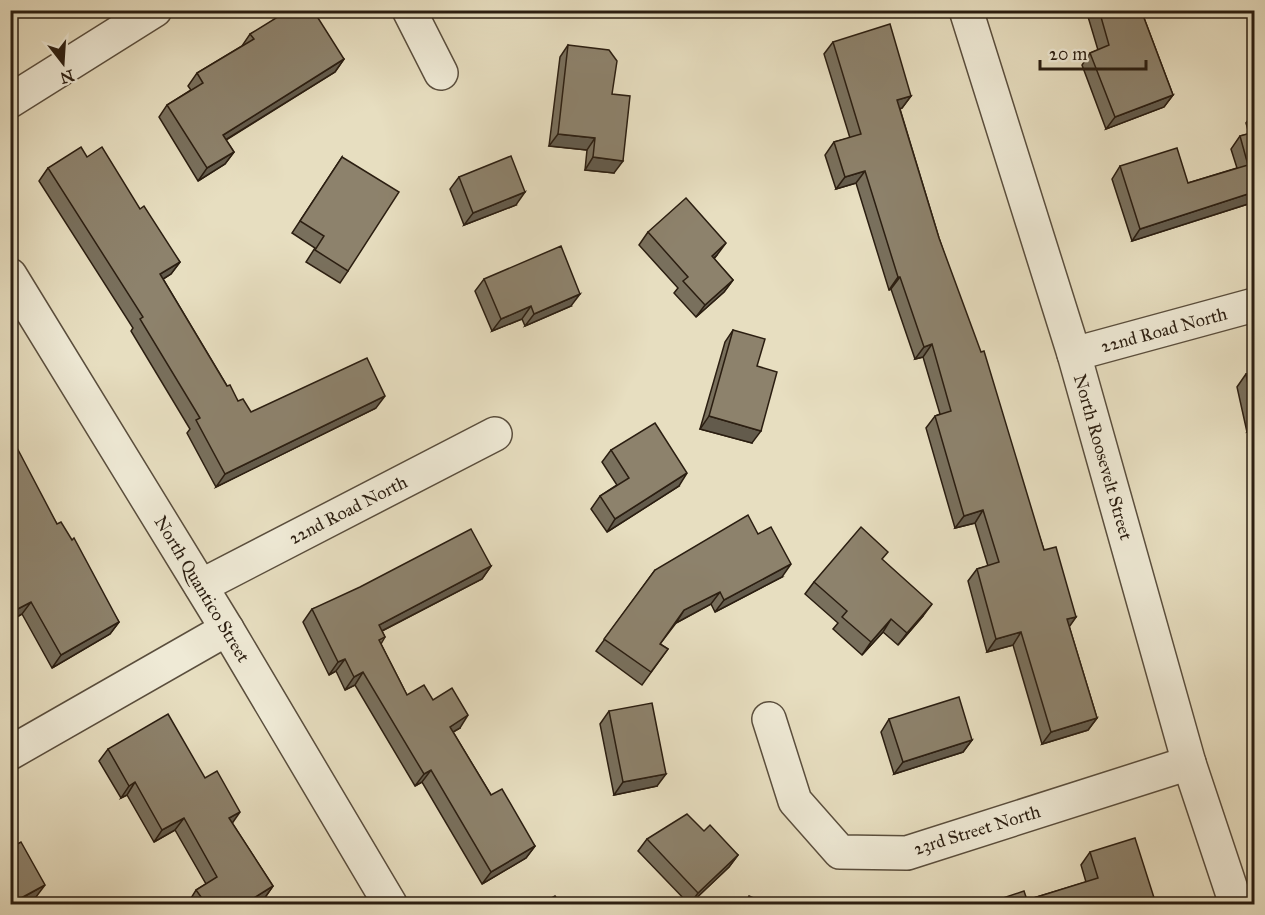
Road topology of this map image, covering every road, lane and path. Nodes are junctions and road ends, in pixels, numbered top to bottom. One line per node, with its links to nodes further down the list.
1 (155, 10): 5 (street)
2 (409, 10): 4 (street)
3 (966, 10): 8 (street, North Roosevelt Street)
4 (441, 73)
5 (10, 101)
6 (10, 275): 10 (street, North Quantico Street)
7 (1254, 306): 8 (street, 22nd Road North)
8 (1074, 354): 14 (street, North Roosevelt Street)
9 (495, 434): 10 (street, 22nd Road North)
10 (201, 586): 11 (street, North Quantico Street)
11 (227, 629): 13 (street); 15 (street, North Quantico Street)
12 (769, 719): 14 (street, 23rd Street North)
13 (10, 753)
14 (1189, 763): 16 (street, North Roosevelt Street)
15 (390, 904)
16 (1236, 904)

